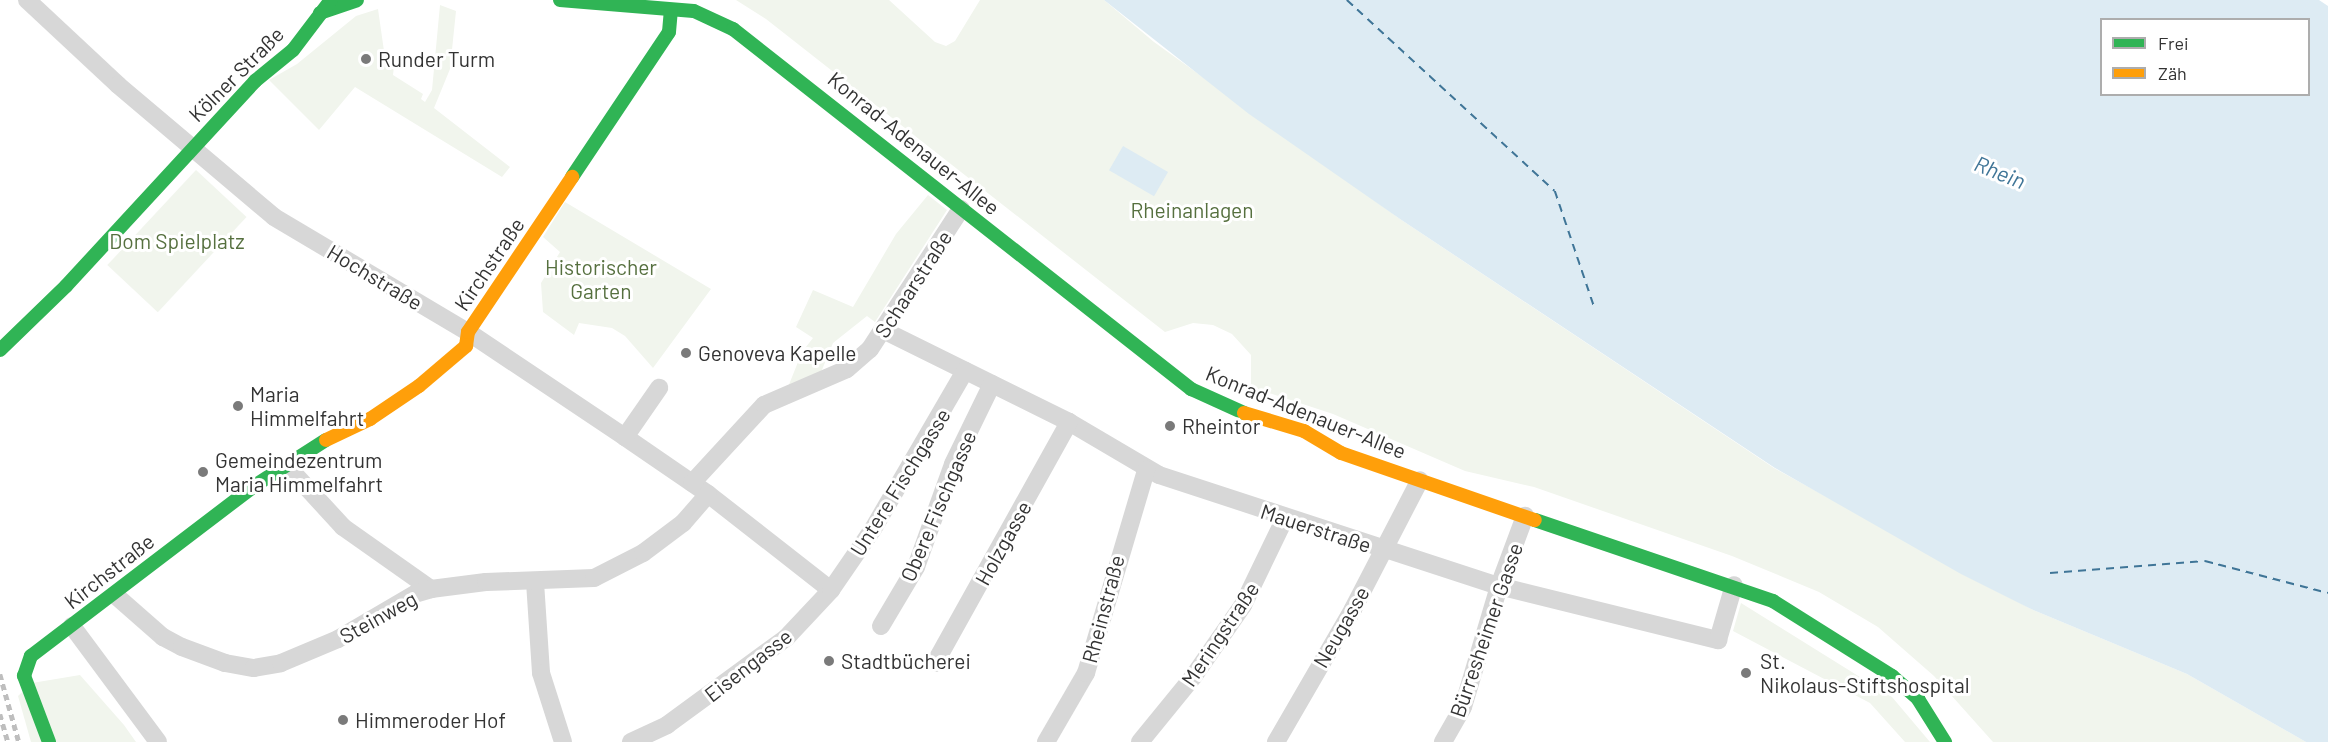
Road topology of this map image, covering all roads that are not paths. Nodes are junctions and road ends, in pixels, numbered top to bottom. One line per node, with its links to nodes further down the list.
1 (27, 0): 7 (street, Hochstraße)
2 (331, 0): 6 (street, Kölner Straße)
3 (357, 0): 6 (street)
4 (560, 0): 5 (street, Konrad-Adenauer-Allee)
5 (671, 10): 8 (street, Konrad-Adenauer-Allee); 10 (street, Kirchstraße)
6 (320, 13): 7 (street, Kölner Straße)
7 (192, 148): 10 (street, Hochstraße); 11 (street, Kölner Straße)
8 (961, 209): 9 (street, Schaarstraße); 19 (street, Konrad-Adenauer-Allee)
9 (885, 331): 12 (street, Mauerstraße); 20 (street, Schaarstraße)
10 (468, 332): 16 (street, Hochstraße); 17 (street, Kirchstraße)
11 (0, 350)
12 (966, 371): 13 (street, Mauerstraße); 29 (street, Untere Fischgasse)
13 (992, 384): 15 (street, Mauerstraße); 32 (street, Obere Fischgasse)
14 (658, 388): 16 (street)
15 (1069, 422): 18 (street, Mauerstraße); 33 (street, Holzgasse)
16 (625, 437): 20 (street, Hochstraße)
17 (287, 466): 28 (street); 30 (street, Kirchstraße)
18 (1146, 470): 23 (street, Mauerstraße); 38 (street, Rheinstraße)
19 (1420, 480): 22 (street, Konrad-Adenauer-Allee); 24 (street, Neugasse)
20 (692, 483): 21 (street, Hochstraße)
21 (708, 494): 25 (street, Steinweg); 29 (street, Hochstraße)
22 (1525, 516): 26 (street, Konrad-Adenauer-Allee); 27 (street, Bürresheimer Gasse)
23 (1285, 518): 24 (street, Mauerstraße); 39 (street, Meringstraße)
24 (1382, 550): 27 (street, Mauerstraße); 40 (street, Neugasse)
25 (535, 582): 28 (street, Steinweg); 36 (street)
26 (1734, 585): 27 (street, Mauerstraße); 42 (street, Konrad-Adenauer-Allee)
27 (1499, 586): 41 (street, Bürresheimer Gasse)
28 (431, 590): 30 (street, Steinweg)
29 (831, 591): 37 (street, Eisengasse)
30 (115, 596): 31 (street, Kirchstraße)
31 (72, 626): 34 (street, Kirchstraße); 35 (street)
32 (881, 626)
33 (935, 663)
34 (48, 742)
35 (158, 742)
36 (562, 742)
37 (632, 742)
38 (1046, 742)
39 (1140, 742)
40 (1276, 742)
41 (1443, 742)
42 (1945, 742)

